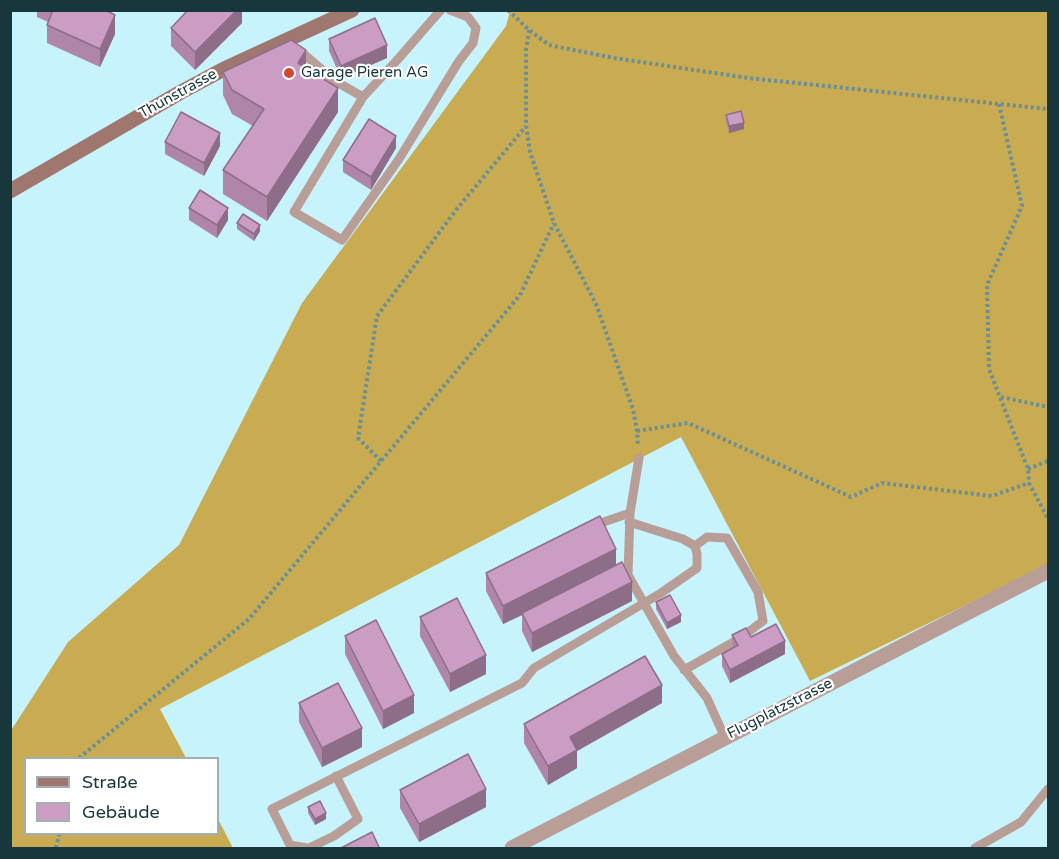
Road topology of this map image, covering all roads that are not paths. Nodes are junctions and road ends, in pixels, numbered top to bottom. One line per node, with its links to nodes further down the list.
1 (352, 10): 4 (street, Thunstrasse)
2 (441, 10): 6 (lane)
3 (450, 10): 6 (lane)
4 (324, 17): 5 (street, Thunstrasse)
5 (291, 38): 6 (lane); 7 (street, Thunstrasse)
6 (363, 97)
7 (10, 191)
8 (639, 458): 9 (lane)
9 (629, 517): 10 (lane); 11 (lane); 13 (lane)
10 (582, 530)
11 (695, 546): 13 (lane); 14 (lane)
12 (1048, 571): 15 (street, Flugplatzstrasse)
13 (643, 603): 14 (lane); 16 (lane)
14 (684, 670): 15 (lane)
15 (725, 738): 19 (street, Flugplatzstrasse)
16 (336, 776): 18 (lane); 18 (lane)
17 (1048, 789): 20 (lane)
18 (312, 848)
19 (512, 849)
20 (975, 849)

